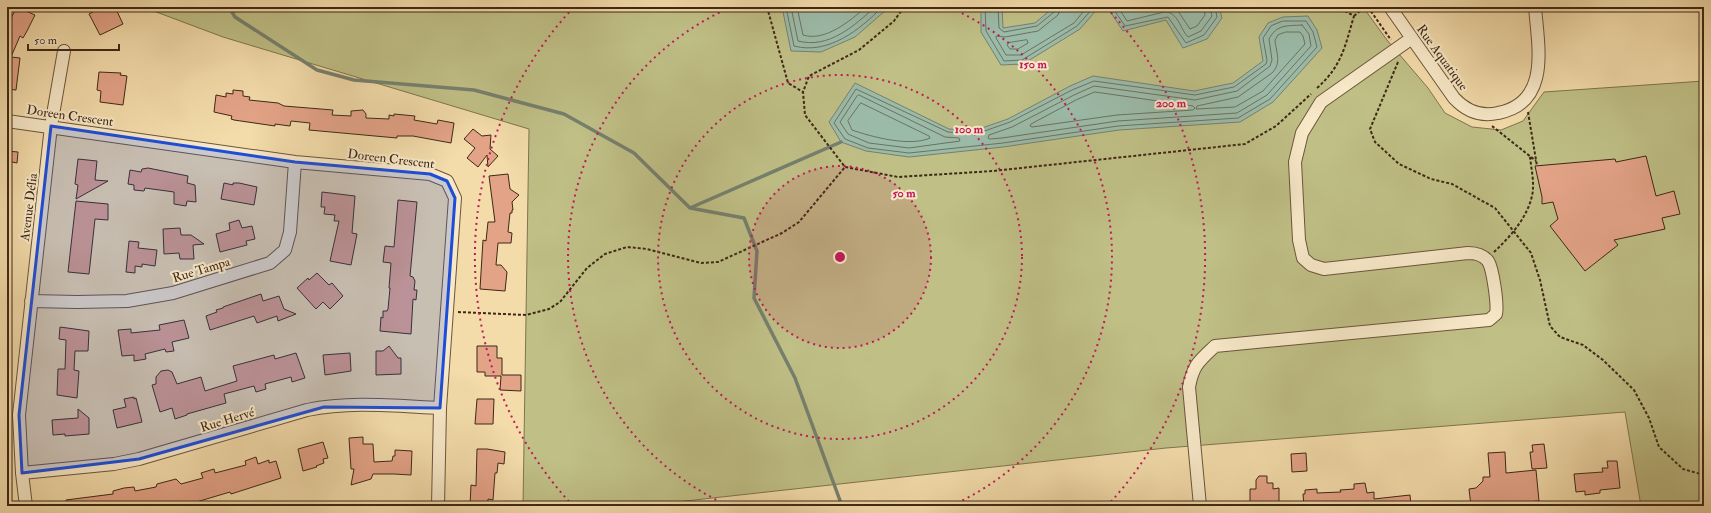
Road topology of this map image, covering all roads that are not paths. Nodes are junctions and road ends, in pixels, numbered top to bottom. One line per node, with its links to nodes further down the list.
1 (1390, 7): 3 (street, Rue Aquatique)
2 (1535, 7): 3 (street, Rue Aquatique)
3 (1412, 38): 13 (street)
4 (64, 51): 6 (street, Avenue Délia)
5 (7, 121): 6 (street, Doreen Crescent)
6 (51, 126): 7 (street, Doreen Crescent); 8 (street, Avenue Délia)
7 (295, 162): 8 (street, Rue Tampa); 9 (street, Doreen Crescent)
8 (31, 301): 10 (street, Avenue Délia)
9 (440, 408): 10 (street, Rue Hervé); 12 (street, Doreen Crescent)
10 (22, 473): 11 (street, Avenue Délia)
11 (26, 506)
12 (438, 506)
13 (1200, 506)

